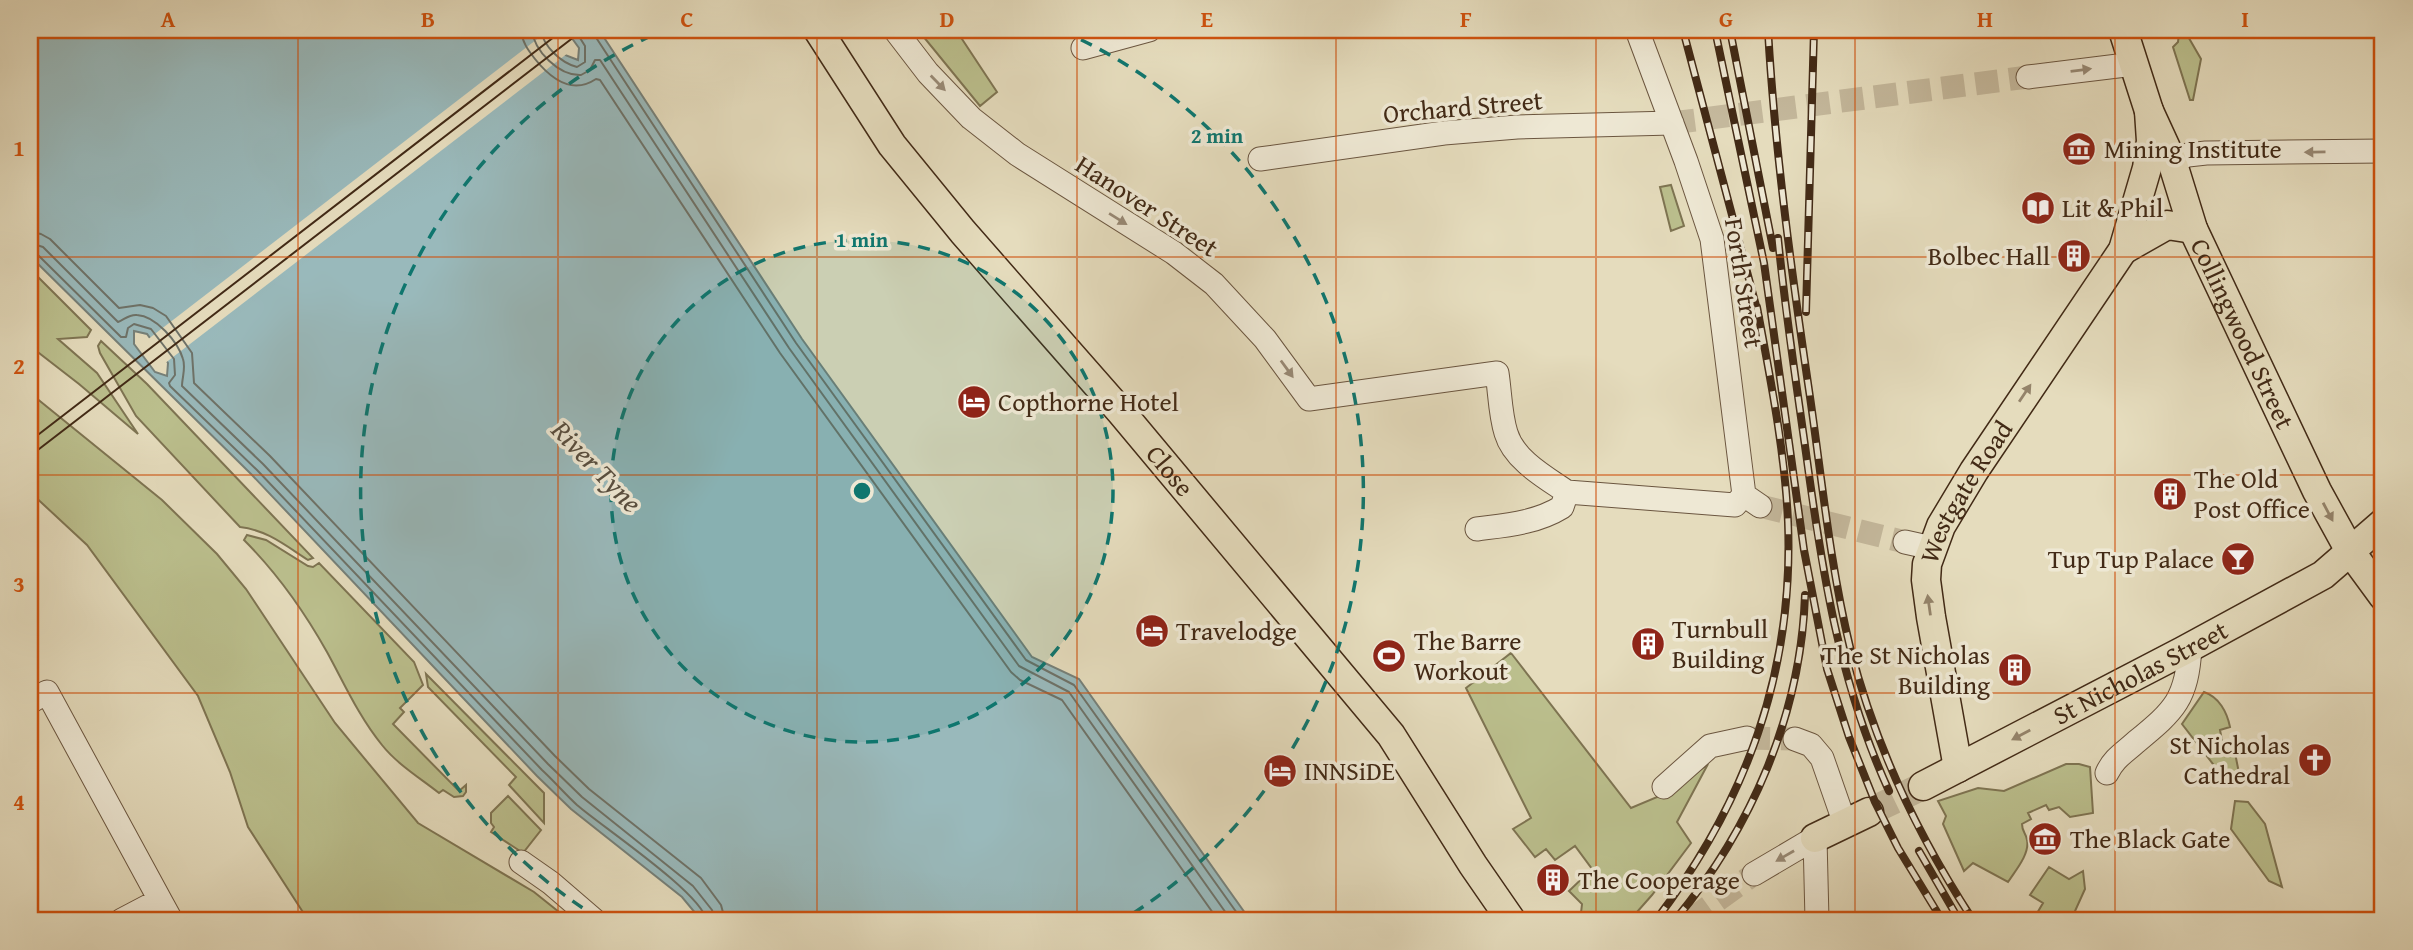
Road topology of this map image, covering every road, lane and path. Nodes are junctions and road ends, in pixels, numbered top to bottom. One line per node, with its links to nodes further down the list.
1 (818, 30): 34 (main road, Close)
2 (895, 30): 16 (street, Hanover Street, one-way to 16)
3 (1149, 30): 6 (street)
4 (1637, 30): 10 (street, Forth Street)
5 (2123, 30): 7 (main road)
6 (1083, 48)
7 (2134, 64): 8 (street, one-way to 7); 9 (main road)
8 (2028, 77)
9 (2149, 111): 13 (main road, Collingwood Street); 15 (main road, Westgate Road)
10 (1672, 123): 12 (street, Orchard Street); 16 (street, Forth Street)
11 (2383, 151): 13 (street, one-way to 13)
12 (1260, 159)
13 (2175, 174): 14 (main road, Collingwood Street)
14 (2193, 229): 15 (main road, Westgate Road); 21 (main road, Collingwood Street, one-way to 21)
15 (2123, 250): 20 (main road, Westgate Road, one-way to 15)
16 (1567, 492): 18 (street)
17 (2383, 523): 21 (main road, St Nicholas Street)
18 (1477, 528)
19 (1905, 542): 20 (street)
20 (1932, 548): 27 (main road, Westgate Road, one-way to 20)
21 (2350, 551): 22 (main road, Collingwood Street); 23 (main road, St Nicholas Street)
22 (2383, 596)
23 (2190, 647): 27 (main road, St Nicholas Street, one-way to 27); 28 (street)
24 (30, 702): 36 (street)
25 (1746, 738): 30 (street)
26 (1796, 740): 31 (street)
27 (1958, 768): 29 (main road, St Nicholas Street)
28 (2107, 773)
29 (1923, 786)
30 (1664, 787)
31 (1857, 818): 32 (main road)
32 (1815, 838): 35 (street, one-way to 35); 42 (street)
33 (521, 862): 39 (street)
34 (1473, 865): 40 (main road); 41 (main road, Close)
35 (1754, 874)
36 (160, 900): 37 (street); 38 (street)
37 (122, 920)
38 (171, 920)
39 (594, 920)
40 (1490, 920)
41 (1511, 920)
42 (1817, 920)

